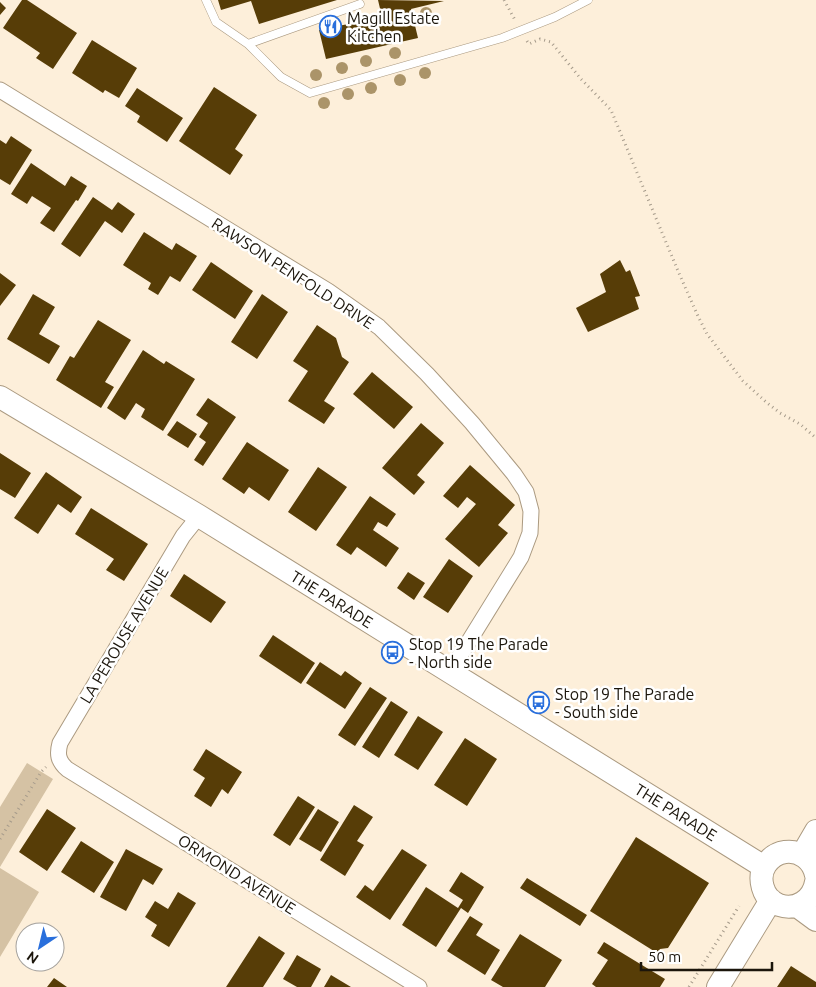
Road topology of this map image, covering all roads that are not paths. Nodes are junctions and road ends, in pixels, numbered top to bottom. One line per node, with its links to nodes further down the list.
1 (206, 0): 4 (lane)
2 (588, 0): 4 (lane)
3 (360, 4): 4 (lane)
4 (248, 44)
5 (0, 90): 8 (street, RAWSON PENFOLD DRIVE)
6 (0, 397): 7 (main road, THE PARADE)
7 (199, 516): 8 (main road, THE PARADE); 9 (street, LA PEROUSE AVENUE)
8 (450, 672): 12 (main road, THE PARADE)
9 (58, 757): 18 (street, ORMOND AVENUE)
10 (816, 831): 11 (main road)
11 (802, 855): 12 (main road); 13 (main road)
12 (764, 867): 15 (main road)
13 (816, 874)
14 (816, 882): 16 (main road)
15 (771, 900): 16 (main road); 19 (main road)
16 (796, 906): 17 (main road)
17 (816, 920)
18 (419, 987)
19 (718, 987)

